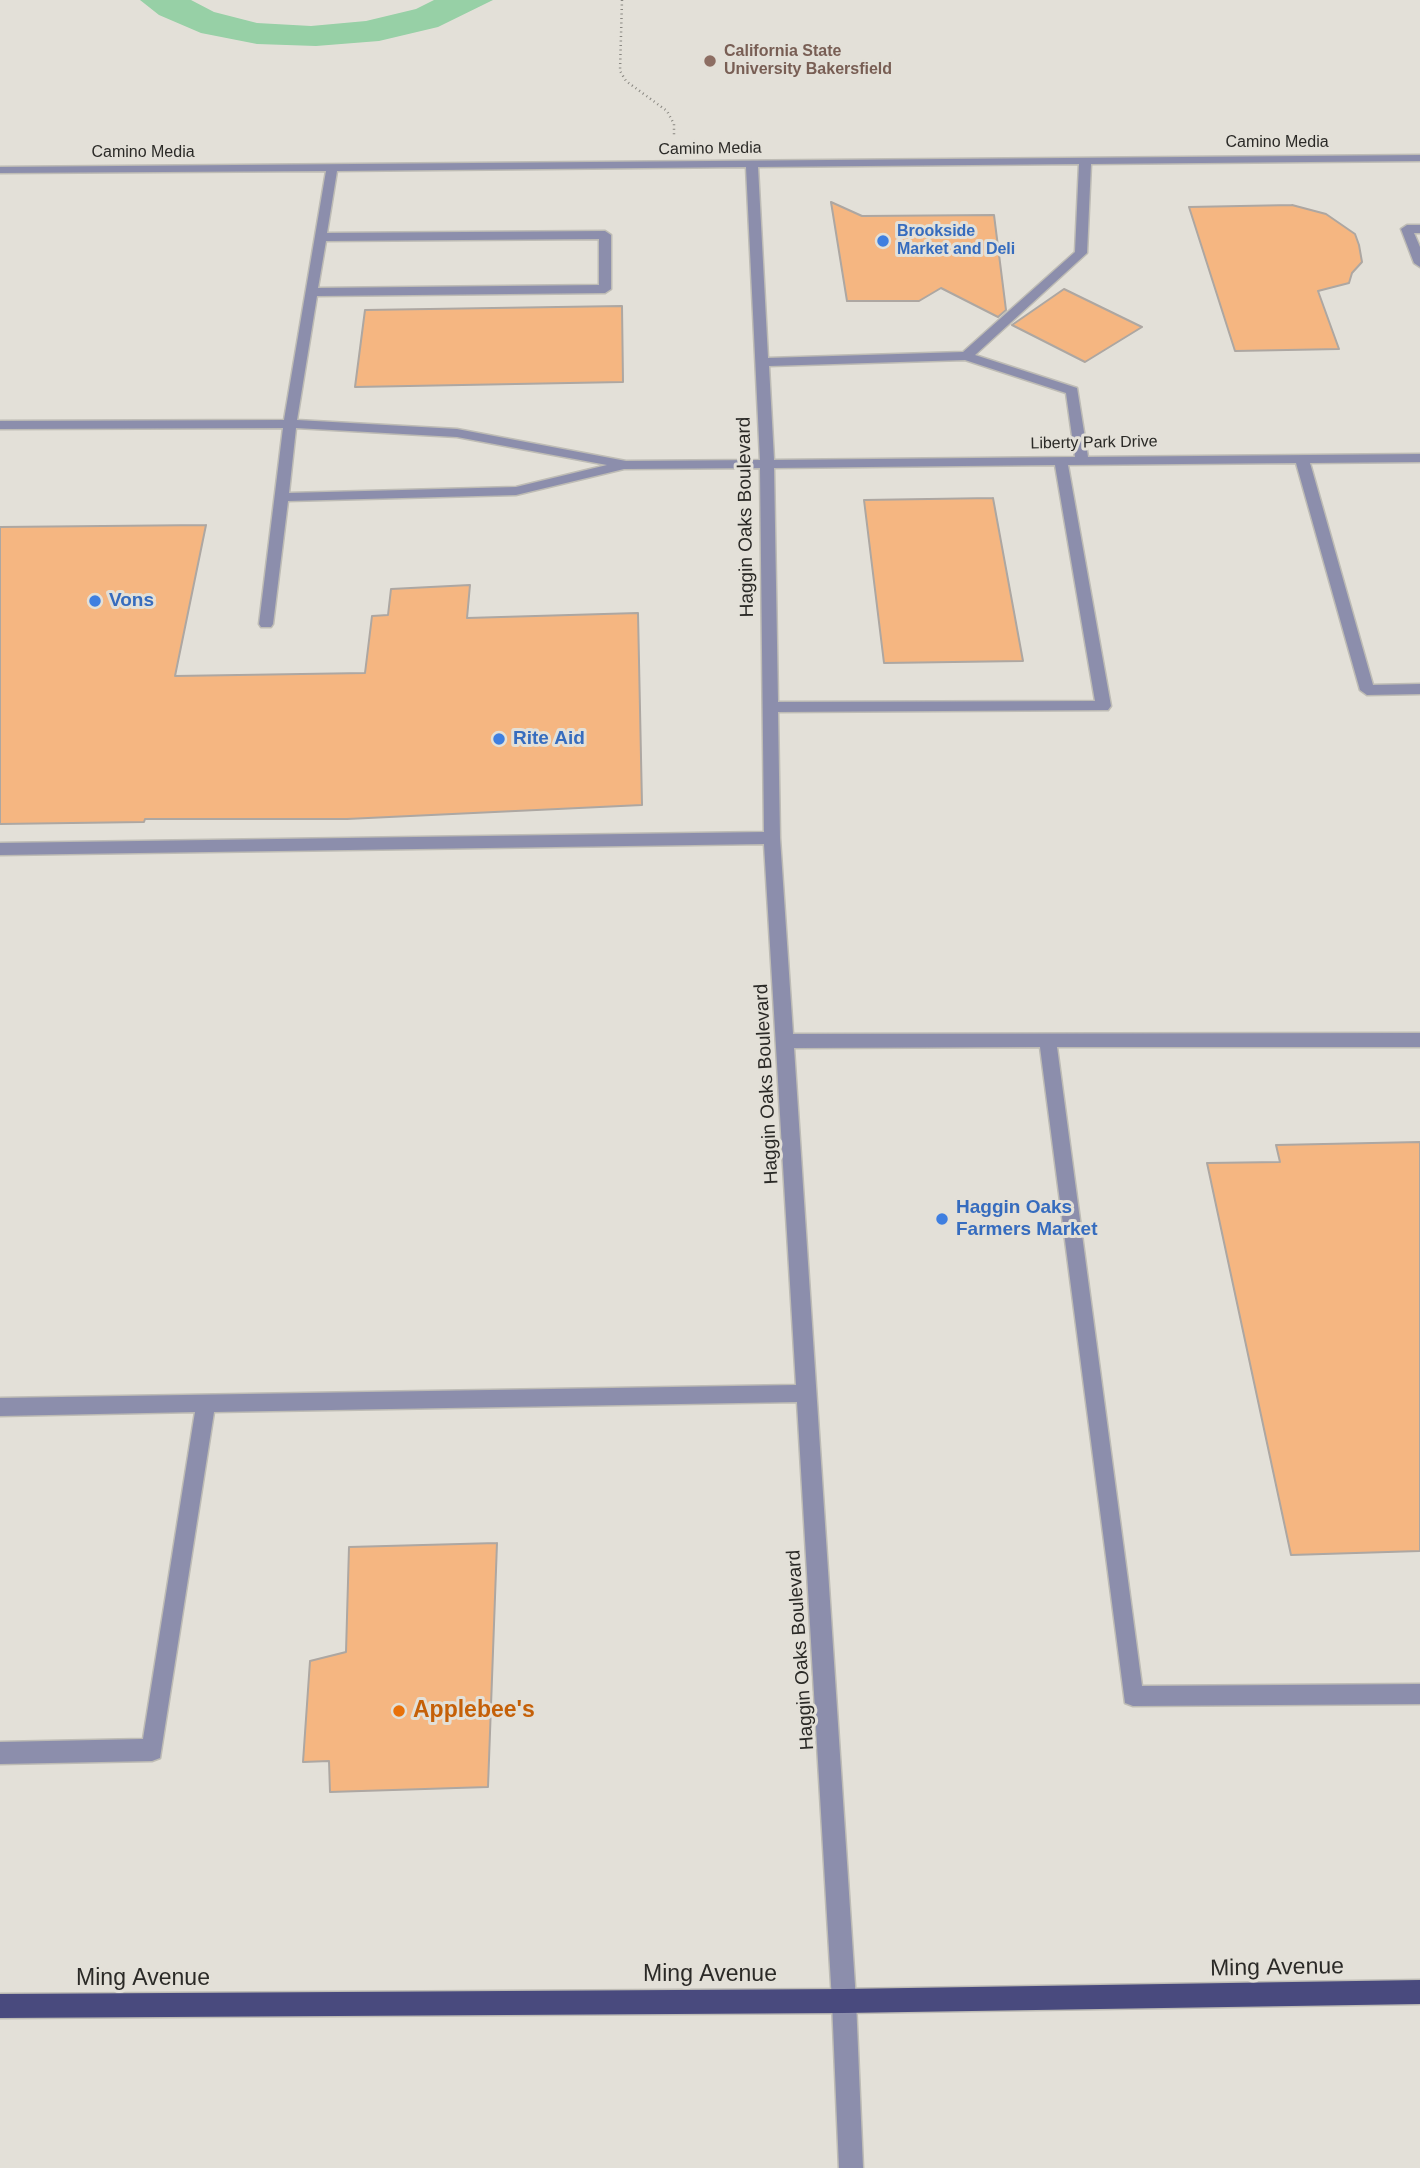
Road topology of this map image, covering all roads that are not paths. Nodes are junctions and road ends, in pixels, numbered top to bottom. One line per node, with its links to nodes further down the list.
1 (1420, 158): 2 (street, Camino Media)
2 (1085, 160): 3 (street, Camino Media); 10 (street)
3 (752, 164): 4 (street, Camino Media); 11 (street, Haggin Oaks Boulevard)
4 (332, 167): 5 (street, Camino Media); 7 (street)
5 (0, 170)
6 (1420, 229): 8 (street)
7 (320, 237): 9 (street); 9 (street)
8 (1420, 264)
9 (311, 292): 12 (street)
10 (966, 356): 11 (street); 17 (street)
11 (762, 362): 18 (street, Haggin Oaks Boulevard)
12 (290, 424): 13 (street); 19 (street); 20 (street)
13 (0, 425)
14 (1420, 458): 15 (street, Liberty Park Drive)
15 (1302, 459): 17 (street, Liberty Park Drive); 22 (street)
16 (1061, 461): 17 (street, Liberty Park Drive); 18 (street, Liberty Park Drive); 23 (street)
17 (1082, 461)
18 (767, 464): 19 (street, Liberty Park Drive); 23 (street, Haggin Oaks Boulevard)
19 (626, 465): 20 (street)
20 (281, 498): 21 (street)
21 (266, 624)
22 (1420, 690)
23 (771, 707): 24 (street, Haggin Oaks Boulevard)
24 (772, 838): 25 (street); 27 (street, Haggin Oaks Boulevard)
25 (0, 849)
26 (1420, 1040): 28 (street)
27 (785, 1041): 28 (street); 29 (street, Haggin Oaks Boulevard)
28 (1048, 1041): 32 (street)
29 (806, 1393): 30 (street); 35 (street, Haggin Oaks Boulevard)
30 (206, 1404): 31 (street); 33 (street)
31 (0, 1407)
32 (1420, 1693)
33 (0, 1753)
34 (1420, 1992): 35 (main road, Ming Avenue)
35 (844, 2001): 36 (main road, Ming Avenue); 37 (street, Haggin Oaks Boulevard)
36 (0, 2006)
37 (851, 2168)

